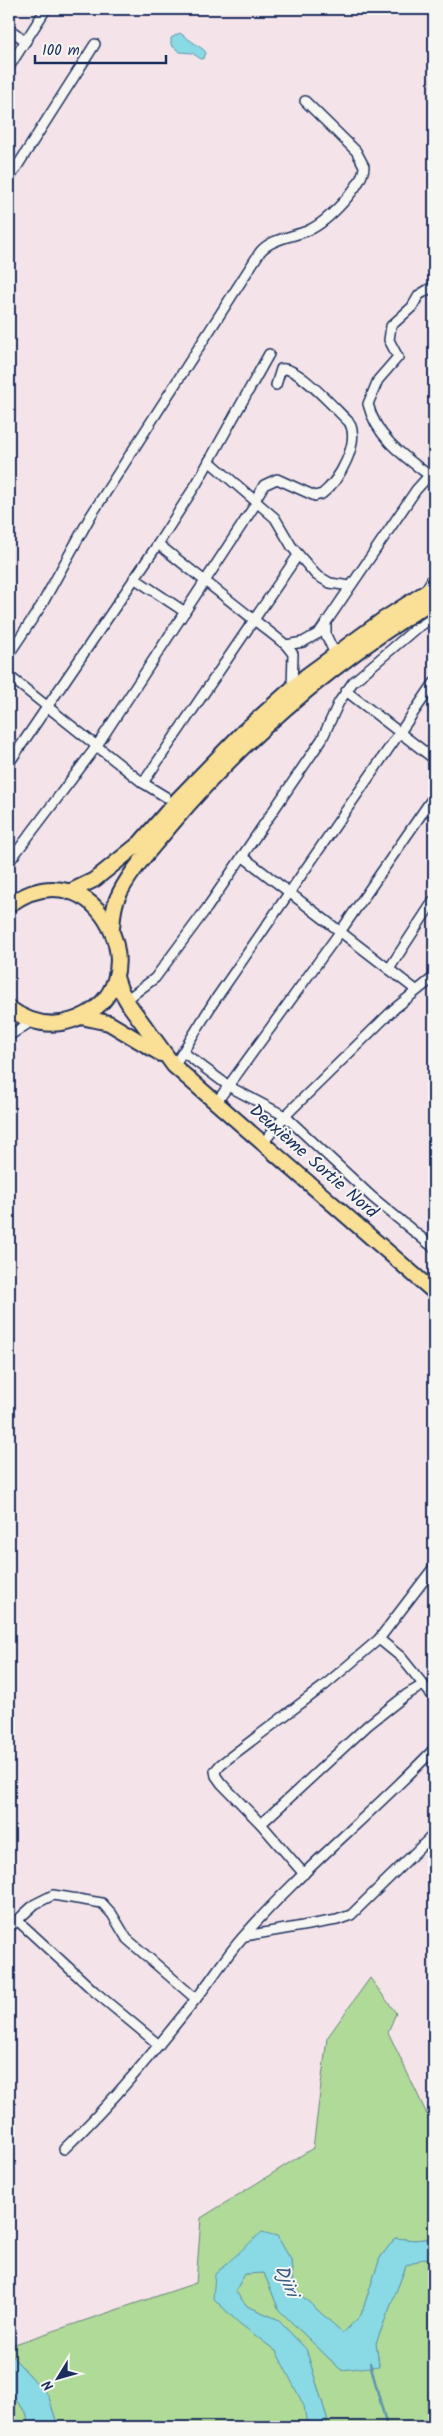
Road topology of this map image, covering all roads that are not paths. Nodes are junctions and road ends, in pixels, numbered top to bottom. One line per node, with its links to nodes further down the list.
1 (46, 9): 3 (street)
2 (9, 29): 3 (street)
3 (26, 42): 5 (street)
4 (95, 44): 7 (street)
5 (9, 67)
6 (305, 101): 26 (street)
7 (10, 172)
8 (434, 286): 12 (street)
9 (269, 354): 11 (street)
10 (276, 385): 13 (street)
11 (209, 461): 13 (street); 14 (street)
12 (433, 475): 19 (street)
13 (256, 501): 15 (street); 18 (street)
14 (158, 544): 17 (street); 18 (street)
15 (298, 555): 19 (street); 23 (street)
16 (434, 576): 20 (street)
17 (134, 578): 21 (street); 32 (street)
18 (206, 581): 21 (street); 23 (street)
19 (350, 586): 24 (street)
20 (431, 593): 27 (main road); 46 (main road)
21 (185, 612): 34 (street)
22 (434, 617): 31 (street)
23 (253, 619): 25 (street); 37 (street)
24 (326, 624): 25 (street); 27 (street)
25 (286, 645): 30 (street)
26 (9, 654)
27 (335, 654): 30 (main road)
28 (9, 676): 32 (street)
29 (434, 684): 33 (street)
30 (292, 687): 42 (main road)
31 (346, 692): 33 (street); 40 (street)
32 (48, 706): 34 (street); 36 (street)
33 (401, 733): 35 (street); 43 (street)
34 (96, 747): 37 (street); 41 (street)
35 (434, 759)
36 (9, 763)
37 (143, 784): 39 (street)
38 (434, 796): 47 (street)
39 (166, 797)
40 (242, 856): 43 (street); 52 (street)
41 (9, 862)
42 (69, 892): 44 (main road); 46 (main road)
43 (290, 894): 47 (street); 57 (street)
44 (12, 900)
45 (434, 900): 48 (street)
46 (112, 928): 49 (main road)
47 (340, 932): 48 (street); 59 (street)
48 (389, 969): 51 (street)
49 (116, 976): 52 (main road, Deuxième Sortie Nord); 54 (main road)
50 (434, 977): 51 (street)
51 (416, 990): 61 (street)
52 (126, 1000): 58 (main road, Deuxième Sortie Nord)
53 (9, 1008): 55 (main road)
54 (81, 1017): 55 (main road); 58 (main road, Deuxième Sortie Nord)
55 (32, 1021): 56 (street)
56 (9, 1036)
57 (183, 1052): 58 (street); 59 (street)
58 (171, 1062): 60 (main road, Deuxième Sortie Nord)
59 (230, 1087): 60 (street); 61 (street)
60 (216, 1103): 62 (main road, Deuxième Sortie Nord)
61 (285, 1116): 62 (street); 63 (street)
62 (264, 1143): 64 (main road, Deuxième Sortie Nord)
63 (434, 1248)
64 (434, 1292)
65 (434, 1567): 66 (street)
66 (379, 1639): 67 (street); 70 (street)
67 (423, 1685): 68 (street); 70 (street)
68 (434, 1698)
69 (434, 1749): 72 (street)
70 (261, 1824): 72 (street)
71 (434, 1834): 75 (street)
72 (304, 1874): 75 (street)
73 (17, 1920): 74 (street); 76 (street); 77 (street)
74 (9, 1928)
75 (242, 1937): 76 (street)
76 (196, 1999): 77 (street)
77 (160, 2045): 78 (street)
78 (64, 2149)

